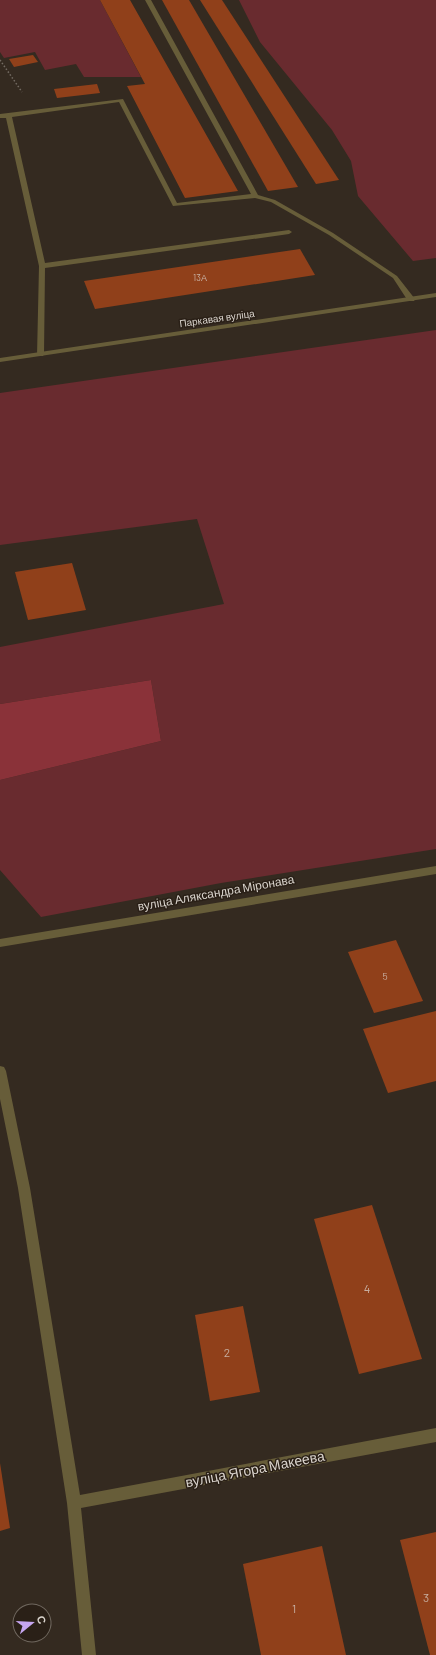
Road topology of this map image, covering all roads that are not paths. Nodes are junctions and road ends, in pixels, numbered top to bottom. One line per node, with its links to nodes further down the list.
1 (148, 0): 4 (street)
2 (0, 116): 3 (street)
3 (9, 116): 4 (street); 6 (street)
4 (255, 196): 8 (street)
5 (289, 232): 6 (street)
6 (42, 266): 9 (street)
7 (436, 295): 8 (street, Паркавая вуліца)
8 (411, 299): 9 (street, Паркавая вуліца)
9 (40, 354): 10 (street, Паркавая вуліца)
10 (0, 360)
11 (436, 870): 12 (street, вуліца Аляксандра Міронава)
12 (0, 943)
13 (0, 1071): 15 (street)
14 (436, 1435): 15 (street, вуліца Ягора Макеева)
15 (74, 1503): 16 (street)
16 (89, 1655)

